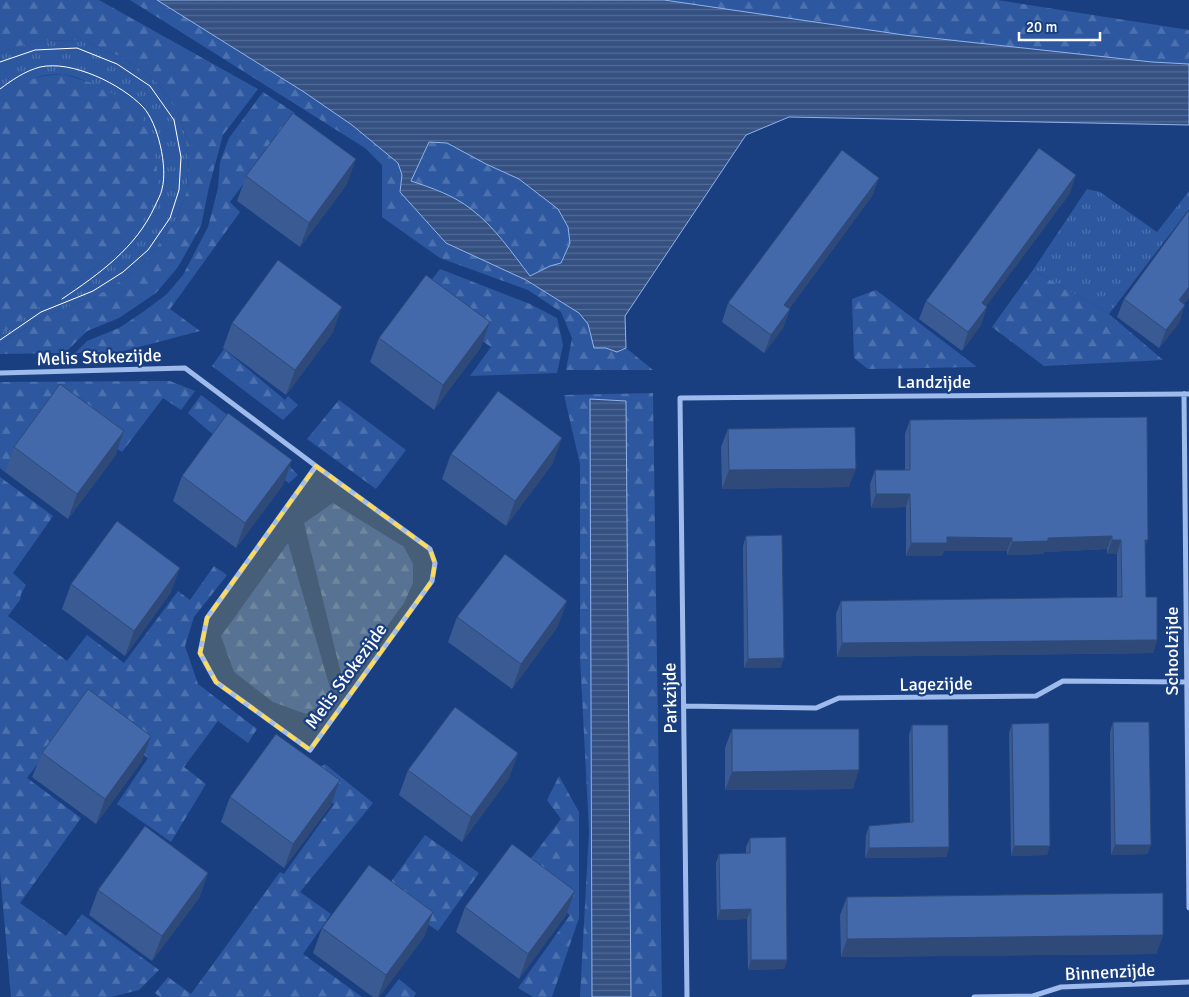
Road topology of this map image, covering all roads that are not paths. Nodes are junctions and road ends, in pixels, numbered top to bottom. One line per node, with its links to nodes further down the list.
1 (0, 373): 4 (street, Melis Stokezijde)
2 (1186, 394): 3 (street, Landzijde); 5 (street, Schoolzijde)
3 (680, 398): 6 (street, Parkzijde)
4 (316, 466): 4 (street, Melis Stokezijde)
5 (1186, 682): 6 (street, Lagezijde); 7 (street, Schoolzijde)
6 (684, 706): 9 (street, Parkzijde)
7 (1189, 908)
8 (1189, 982): 10 (street, Binnenzijde)
9 (687, 997)
10 (974, 997)

